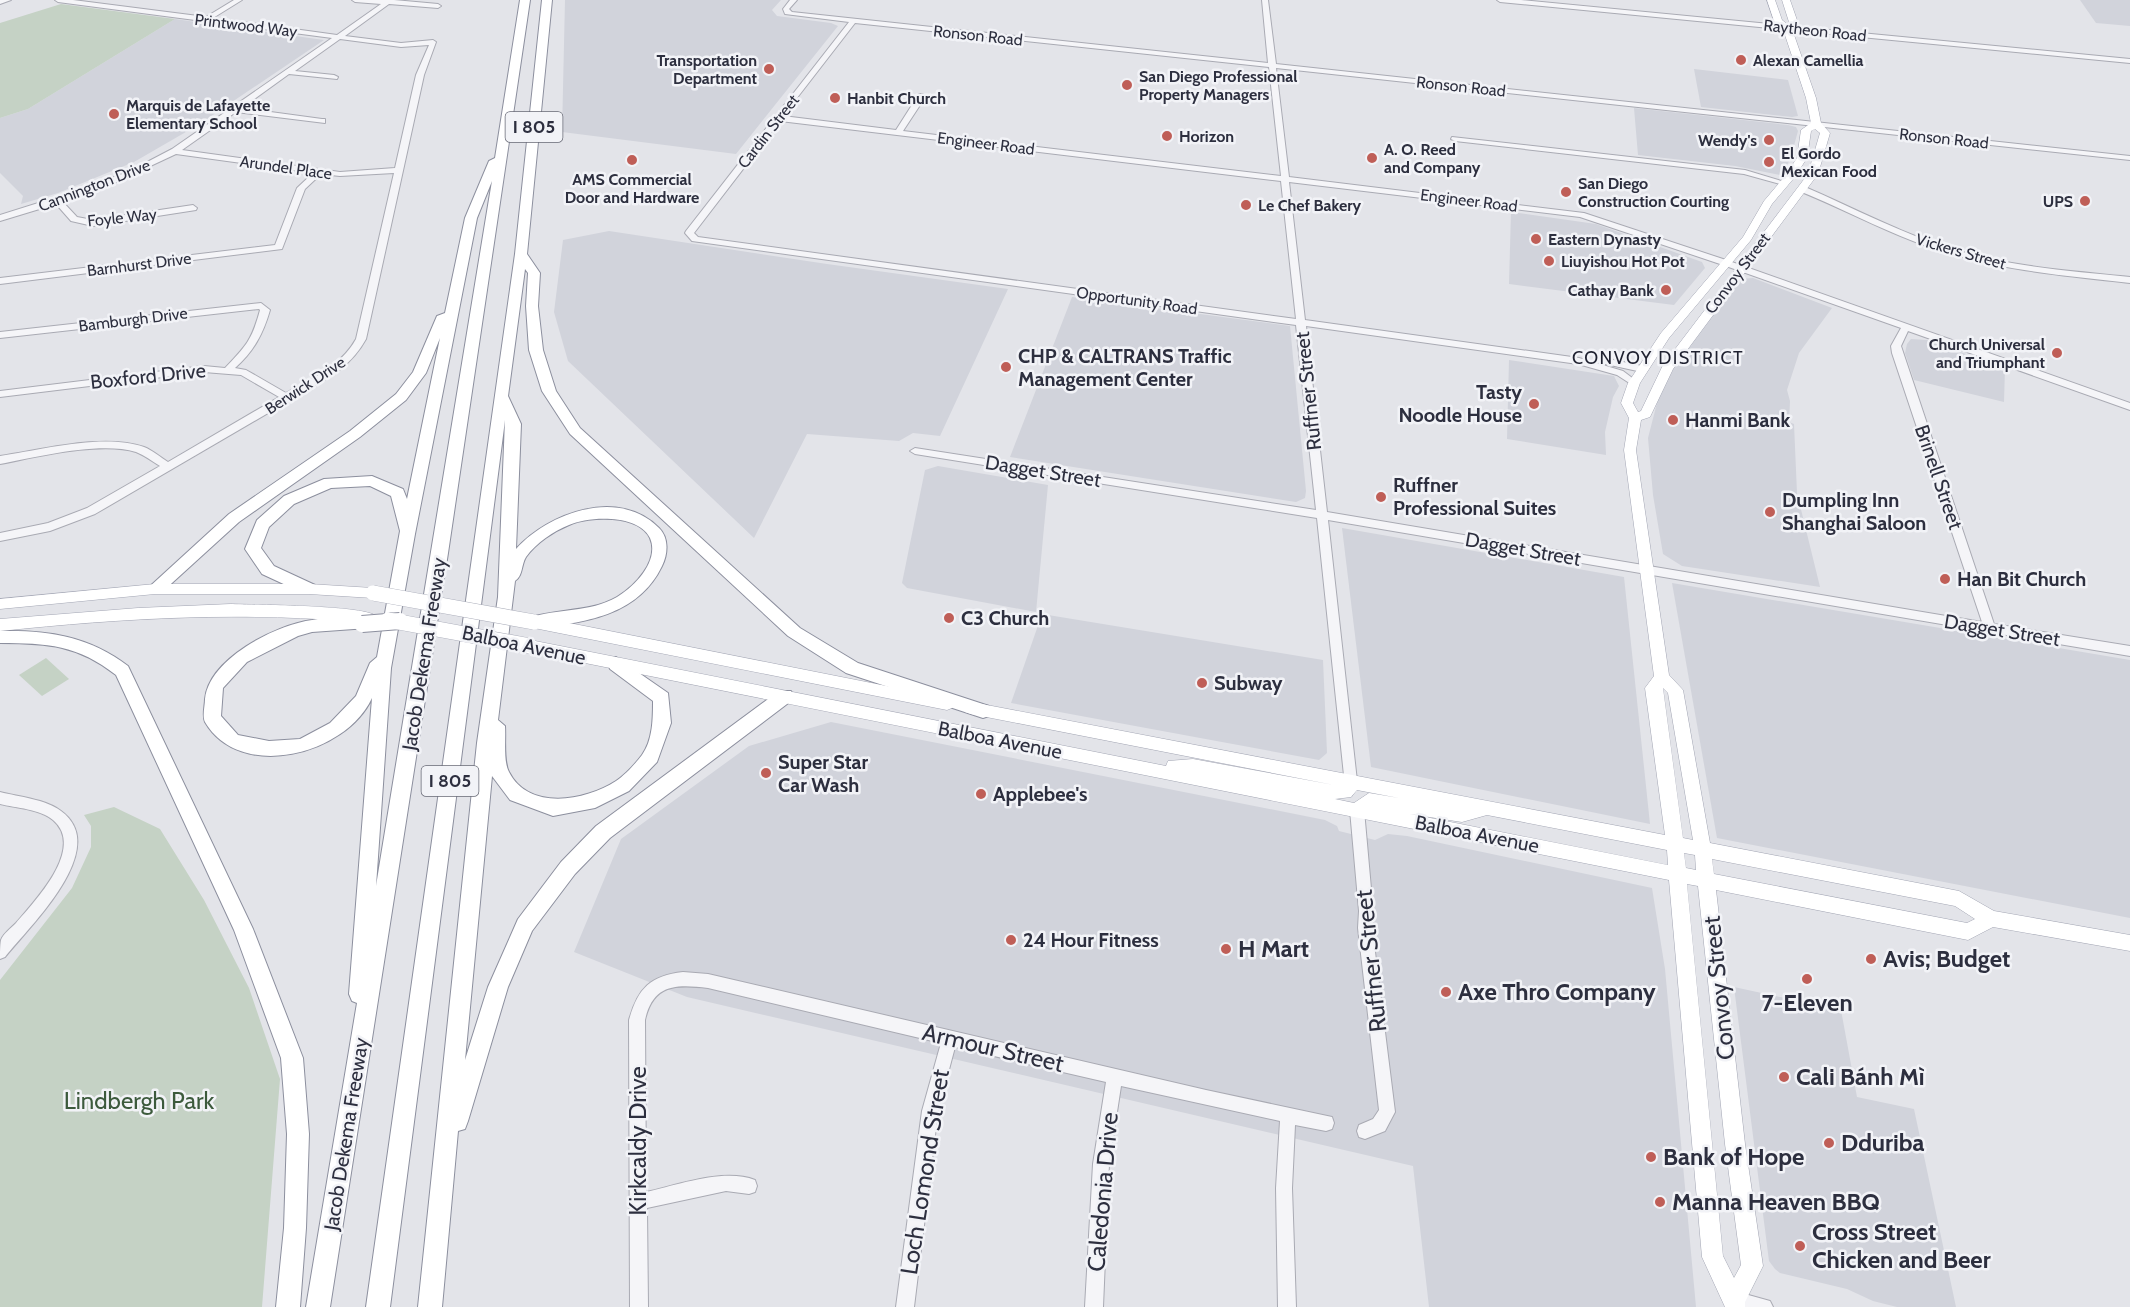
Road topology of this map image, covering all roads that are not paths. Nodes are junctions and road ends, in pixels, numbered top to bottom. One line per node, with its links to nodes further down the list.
1 (8, 0): 12 (street)
2 (58, 0): 15 (street, Printwood Way)
3 (239, 0): 15 (street)
4 (355, 0): 13 (street)
5 (525, 0): 30 (highway, Jacob Dekema Freeway / I 805)
6 (547, 0): 45 (highway, Jacob Dekema Freeway / I 805)
7 (794, 0): 16 (street, Ronson Road)
8 (1265, 0): 21 (street, Ruffner Street)
9 (1500, 0): 17 (street, Raytheon Road)
10 (1771, 0): 17 (main road, Convoy Street)
11 (1786, 0): 17 (main road, Convoy Street)
12 (0, 2)
13 (388, 2): 14 (street); 18 (street, Cannington Drive)
14 (438, 6)
15 (206, 20): 18 (street, Printwood Way)
16 (854, 21): 21 (street, Ronson Road); 26 (street, Cardin Street)
17 (1787, 28): 20 (street, Raytheon Road); 28 (main road, Convoy Street)
18 (337, 37): 19 (street, Printwood Way); 22 (street, Cannington Drive)
19 (433, 42): 35 (street, Berwick Drive)
20 (2130, 61)
21 (1272, 65): 28 (street, Ronson Road); 37 (street, Ruffner Street)
22 (287, 72): 23 (street); 25 (street, Cannington Drive)
23 (334, 77)
24 (922, 96): 29 (street)
25 (234, 110): 27 (street); 32 (street, Cannington Drive)
26 (778, 118): 29 (street, Engineer Road); 44 (street, Cardin Street)
27 (322, 121)
28 (1816, 124): 33 (main road, Convoy Street); 34 (street, Ronson Road); 39 (main road, Convoy Street)
29 (898, 132): 37 (street, Engineer Road)
30 (504, 137): 48 (highway); 101 (highway, Jacob Dekema Freeway / I 805)
31 (1455, 139): 38 (street)
32 (175, 151): 36 (street, Arundel Place); 40 (street, Cannington Drive)
33 (1802, 158): 38 (main road, Convoy Street); 39 (main road)
34 (2130, 158)
35 (397, 170): 36 (street, Arundel Place); 60 (street, Berwick Drive)
36 (318, 172): 50 (street, Barnhurst Drive)
37 (1284, 178): 46 (street, Engineer Road); 51 (street, Ruffner Street)
38 (1784, 183): 42 (main road); 46 (main road, Convoy Street)
39 (1802, 189): 42 (main road, Convoy Street); 49 (street, Vickers Street)
40 (59, 202): 41 (street, Foyle Way); 43 (street, Cannington Drive)
41 (193, 208)
42 (1781, 216): 47 (main road, Convoy Street)
43 (0, 218)
44 (696, 239): 51 (street, Opportunity Road)
45 (521, 254): 59 (highway, Jacob Dekema Freeway / I 805); 85 (highway)
46 (1726, 263): 47 (street, Engineer Road); 56 (main road, Convoy Street)
47 (1742, 268): 52 (street, Engineer Road); 62 (main road, Convoy Street)
48 (459, 273): 67 (highway); 70 (highway)
49 (2130, 280)
50 (0, 281)
51 (1300, 323): 54 (street, Opportunity Road); 66 (street, Ruffner Street)
52 (1906, 327): 61 (street, Engineer Road); 78 (street, Brinell Street)
53 (0, 335): 55 (street, Bamburgh Drive)
54 (1579, 361): 56 (street); 57 (street)
55 (229, 369): 58 (street, Boxford Drive); 60 (street, Boxford Drive)
56 (1642, 369): 57 (main road, Convoy Street); 62 (main road)
57 (1634, 383): 62 (main road, Convoy Street)
58 (0, 394)
59 (502, 396): 72 (highway); 111 (highway, Jacob Dekema Freeway / I 805)
60 (289, 399): 65 (street, Berwick Drive)
61 (2130, 407)
62 (1641, 416): 69 (main road, Convoy Street)
63 (915, 451): 66 (street, Dagget Street)
64 (0, 460): 65 (street)
65 (169, 467): 68 (street, Berwick Drive)
66 (1322, 515): 69 (street, Dagget Street); 87 (street, Ruffner Street)
67 (407, 534): 71 (highway); 77 (highway)
68 (0, 537)
69 (1648, 571): 78 (street, Dagget Street); 82 (main road, Convoy Street)
70 (155, 589): 71 (main road, Balboa Avenue); 73 (main road, Balboa Avenue)
71 (309, 589): 75 (main road, Balboa Avenue, bridge)
72 (506, 597): 75 (highway); 83 (highway)
73 (0, 604)
74 (366, 621): 76 (main road); 77 (highway, bridge); 77 (highway)
75 (534, 622): 85 (main road, Balboa Avenue)
76 (0, 624)
77 (396, 628): 81 (main road, Balboa Avenue, bridge); 101 (highway)
78 (1990, 628): 80 (street, Dagget Street)
79 (0, 637): 109 (highway)
80 (2130, 651)
81 (616, 664): 83 (highway); 84 (main road, Balboa Avenue)
82 (1662, 678): 91 (main road, Convoy Street); 92 (main road, Convoy Street)
83 (494, 696): 105 (highway)
84 (785, 696): 86 (main road, Balboa Avenue); 105 (highway)
85 (983, 711): 87 (main road, Balboa Avenue)
86 (1144, 766): 87 (main road); 90 (main road, Balboa Avenue)
87 (1350, 781): 89 (main road, Balboa Avenue)
88 (0, 798): 97 (street)
89 (1490, 808): 90 (main road); 91 (main road, Balboa Avenue)
90 (1357, 810): 93 (main road, Balboa Avenue); 104 (street, Ruffner Street)
91 (1675, 845): 92 (main road, Balboa Avenue); 93 (main road, Convoy Street)
92 (1703, 851): 94 (main road, Convoy Street); 95 (main road, Balboa Avenue)
93 (1677, 876): 94 (main road, Balboa Avenue); 108 (main road, Convoy Street)
94 (1707, 882): 95 (main road, Balboa Avenue); 108 (main road, Convoy Street)
95 (1991, 919): 96 (main road, Balboa Avenue)
96 (2130, 943)
97 (0, 952)
98 (660, 984): 99 (street, Armour Street); 107 (street, Kirkcaldy Drive)
99 (950, 1038): 100 (street, Armour Street); 114 (street, Loch Lomond Street)
100 (1115, 1077): 102 (street, Armour Street); 115 (street, Caledonia Drive)
101 (351, 1102): 110 (highway, Jacob Dekema Freeway / I 805)
102 (1288, 1115): 103 (street, Armour Street); 116 (street)
103 (1326, 1123)
104 (1365, 1131)
105 (447, 1156): 112 (highway)
106 (749, 1186): 107 (street)
107 (638, 1202): 113 (street, Kirkcaldy Drive)
108 (1735, 1303): 117 (street)
109 (288, 1307)
110 (318, 1307)
111 (378, 1307)
112 (430, 1307)
113 (639, 1307)
114 (905, 1307)
115 (1094, 1307)
116 (1287, 1307)
117 (1764, 1307)

